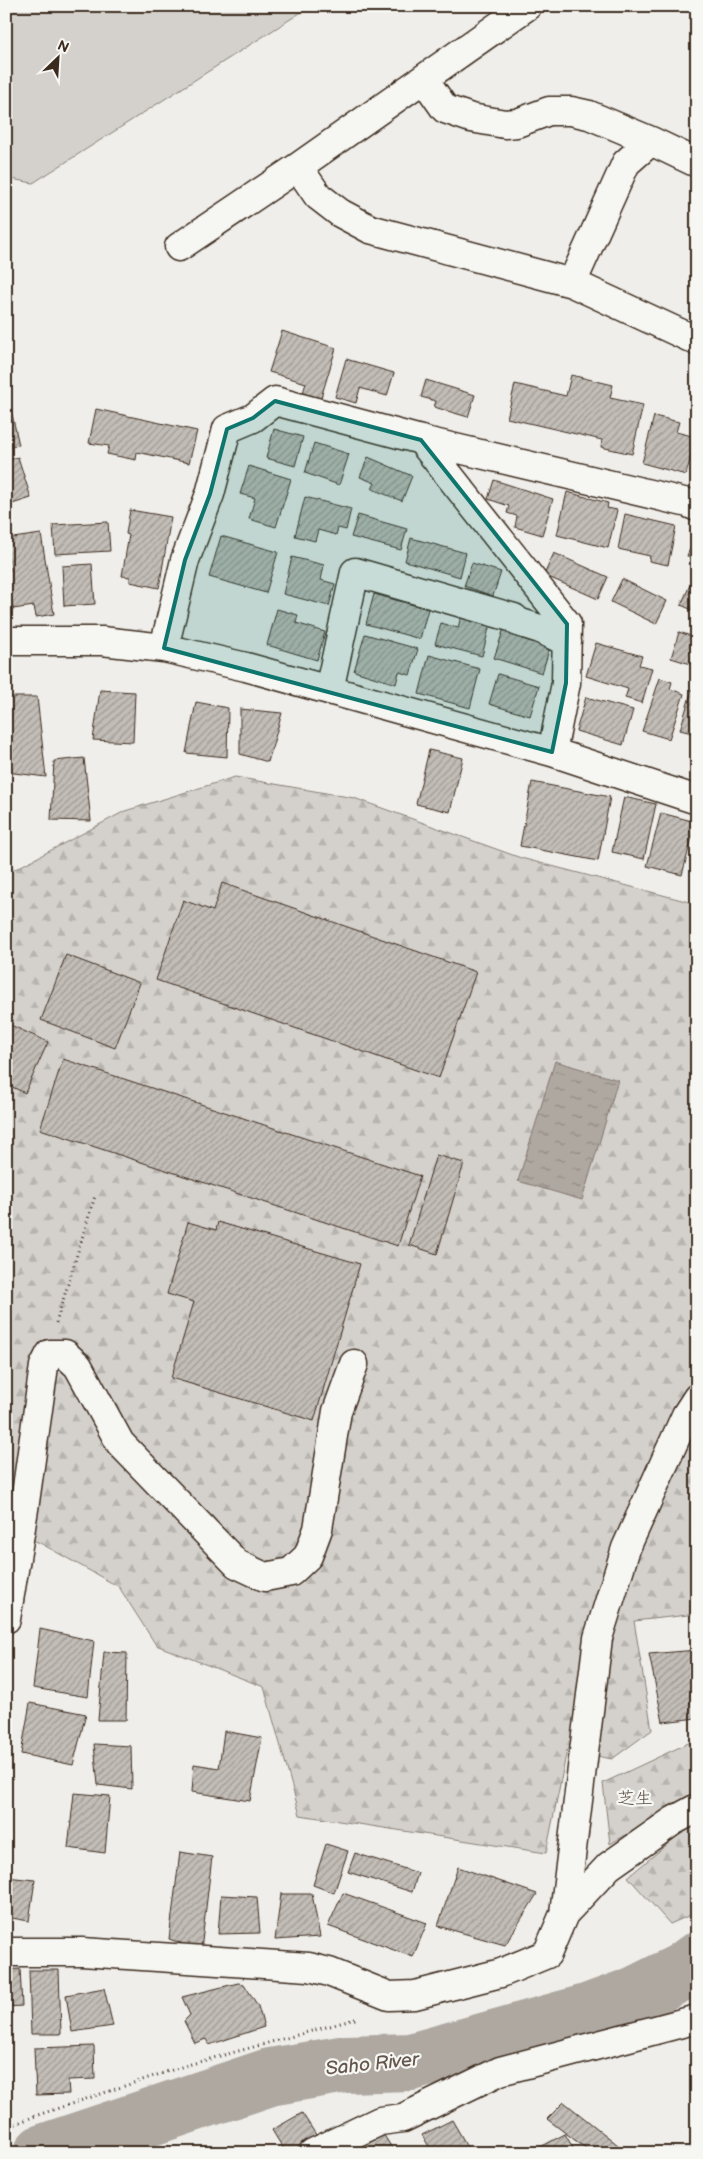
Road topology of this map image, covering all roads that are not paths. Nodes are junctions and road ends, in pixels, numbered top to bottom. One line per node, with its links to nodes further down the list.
1 (527, 6): 2 (street)
2 (424, 79): 3 (street); 5 (street)
3 (651, 141): 4 (street); 7 (street)
4 (697, 163)
5 (298, 168): 6 (street); 7 (street)
6 (179, 247)
7 (572, 283): 8 (street)
8 (697, 341)
9 (421, 440): 10 (street); 12 (street); 13 (street)
10 (697, 507)
11 (6, 641): 13 (street)
12 (567, 642): 14 (street); 15 (street)
13 (164, 648): 14 (street)
14 (330, 690): 15 (street)
15 (552, 752): 16 (street)
16 (697, 800)
17 (354, 1364): 19 (street)
18 (697, 1398): 21 (street)
19 (6, 1619)
20 (697, 1808): 21 (street)
21 (564, 1914): 22 (street)
22 (6, 1952)
23 (697, 2019): 24 (street)
24 (313, 2153)

